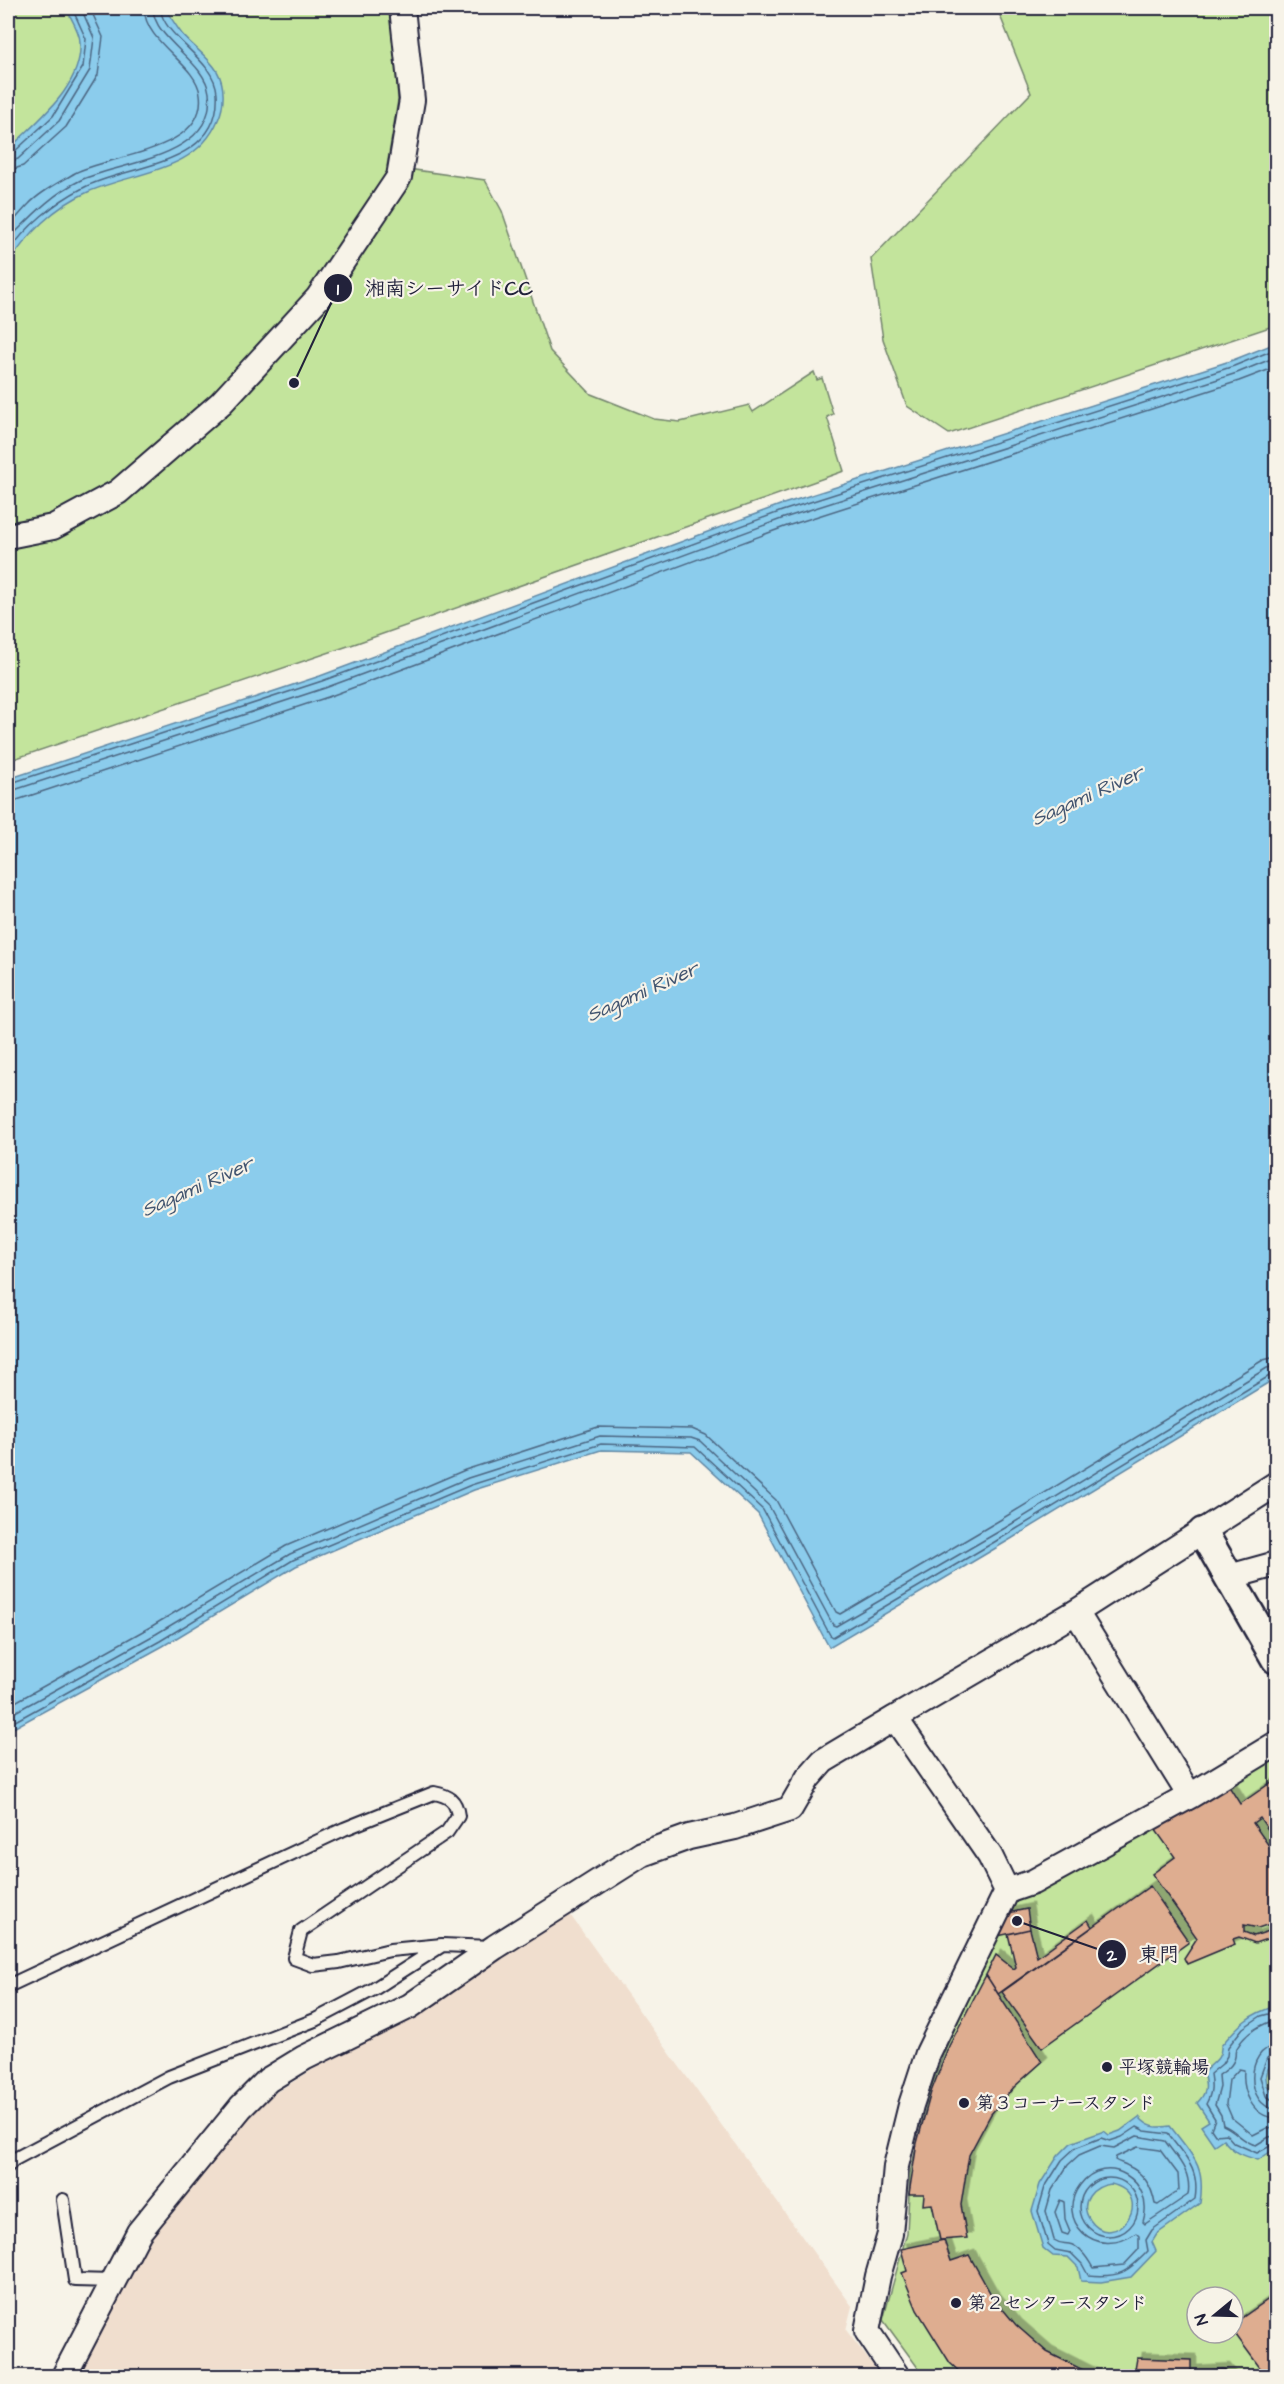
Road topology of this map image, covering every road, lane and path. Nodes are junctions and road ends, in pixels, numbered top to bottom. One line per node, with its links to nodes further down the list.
1 (402, 8): 2 (street)
2 (8, 536)
3 (1276, 1484): 4 (street)
4 (1203, 1532): 6 (street); 7 (street)
5 (1276, 1564): 6 (street)
6 (1229, 1577): 8 (street)
7 (1076, 1612): 9 (street); 11 (street)
8 (1276, 1659)
9 (895, 1718): 12 (street); 14 (street)
10 (1276, 1744): 11 (street)
11 (1190, 1796): 12 (street)
12 (1007, 1891): 20 (street)
13 (442, 1945): 14 (lane); 15 (lane); 16 (lane)
14 (495, 1947): 18 (street)
15 (8, 1986)
16 (8, 2166)
17 (63, 2200): 18 (lane)
18 (112, 2281): 19 (street)
19 (64, 2376)
20 (897, 2376)

